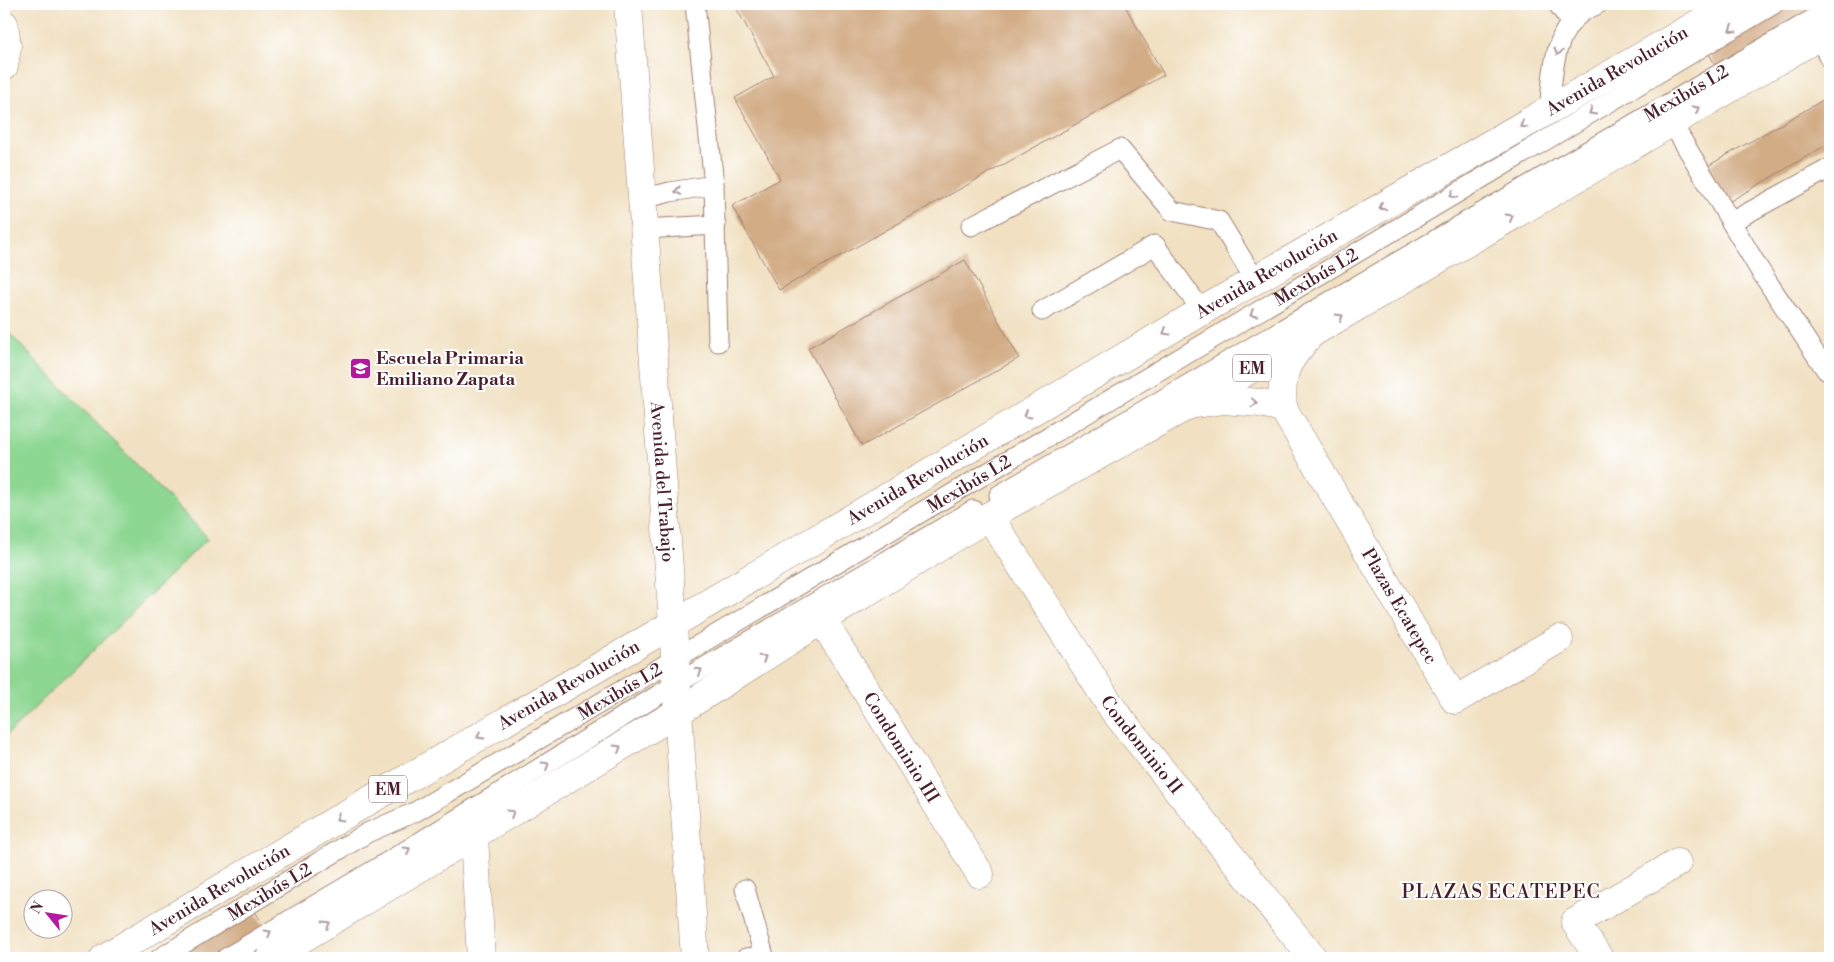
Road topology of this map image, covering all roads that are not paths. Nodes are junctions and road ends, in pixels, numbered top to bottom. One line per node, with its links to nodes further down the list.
1 (628, 4): 16 (main road, Avenida del Trabajo)
2 (694, 4): 15 (lane)
3 (1558, 4): 8 (lane)
4 (1598, 4): 8 (lane)
5 (1732, 4): 12 (main road, Avenida Revolución / EM)
6 (1774, 4): 33 (lane, Mexibús L2, one-way to 33)
7 (1830, 10): 33 (lane, Mexibús L2, one-way to 7)
8 (1571, 23): 12 (lane, one-way to 12)
9 (4, 24): 11 (main road)
10 (1826, 42): 13 (main road, EM, one-way to 10)
11 (4, 66)
12 (1550, 110): 21 (main road, Avenida Revolución / EM, one-way to 21)
13 (1672, 123): 17 (lane); 24 (main road, EM, one-way to 13)
14 (1830, 168): 17 (lane)
15 (714, 185): 16 (lane, one-way to 16); 18 (lane)
16 (642, 199): 20 (main road, Avenida del Trabajo)
17 (1731, 222): 26 (lane)
18 (716, 225): 20 (lane); 25 (lane)
19 (972, 226): 21 (lane)
20 (644, 229): 31 (main road, Avenida del Trabajo)
21 (1256, 280): 23 (main road, Avenida Revolución / EM)
22 (1042, 311): 23 (lane)
23 (1202, 311): 31 (main road, Avenida Revolución / EM, one-way to 31)
24 (1311, 334): 27 (main road, EM); 28 (main road, Plazas Ecatepec)
25 (718, 342)
26 (1830, 372)
27 (1189, 405): 28 (main road, one-way to 28); 29 (main road, EM)
28 (1283, 408): 32 (main road, Plazas Ecatepec)
29 (989, 516): 30 (main road, EM); 47 (main road, Condominio II)
30 (822, 620): 34 (main road, EM, one-way to 30); 37 (main road, Condominio III)
31 (674, 624): 33 (main road, Avenida del Trabajo); 40 (main road, Avenida Revolución / EM, one-way to 40)
32 (1559, 639)
33 (676, 671): 34 (main road, Avenida del Trabajo); 41 (lane, Mexibús L2); 42 (lane, Mexibús L2, one-way to 33)
34 (678, 712): 35 (main road, EM, one-way to 34); 45 (main road, Avenida del Trabajo)
35 (474, 836): 43 (main road, EM, one-way to 35); 44 (main road)
36 (1677, 863): 48 (main road)
37 (980, 874)
38 (745, 890): 39 (lane)
39 (765, 957): 46 (lane)
40 (104, 958)
41 (160, 958)
42 (226, 958)
43 (270, 958)
44 (481, 958)
45 (695, 958)
46 (746, 958)
47 (1313, 958)
48 (1598, 958)

